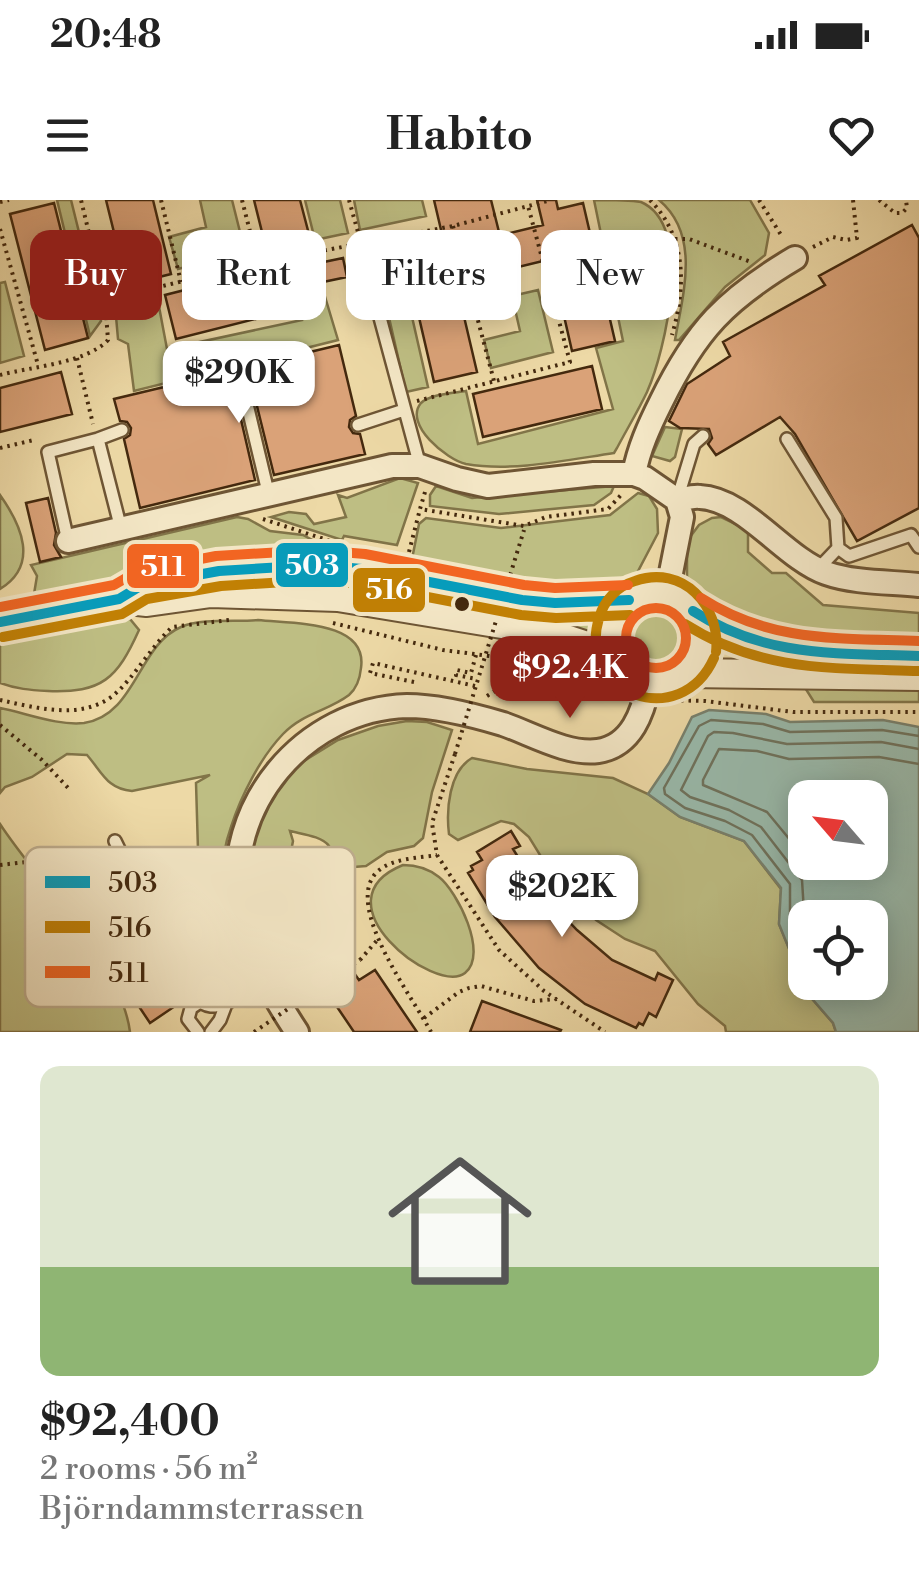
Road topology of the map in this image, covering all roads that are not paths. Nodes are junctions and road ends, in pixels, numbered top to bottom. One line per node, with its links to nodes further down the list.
1 (795, 258): 11 (street)
2 (380, 320): 4 (lane)
3 (245, 396): 12 (lane)
4 (403, 407): 5 (lane); 10 (lane)
5 (358, 425)
6 (122, 430): 7 (lane)
7 (96, 433): 14 (lane); 15 (lane)
8 (703, 436): 13 (lane)
9 (787, 439): 16 (lane)
10 (426, 468): 11 (street); 12 (street)
11 (628, 474): 13 (street)
12 (269, 496): 14 (street)
13 (677, 500): 18 (street); 20 (street)
14 (122, 529): 15 (street)
15 (68, 541)
16 (838, 548): 17 (lane); 18 (lane)
17 (919, 548)
18 (818, 570): 19 (street)
19 (919, 585)
20 (667, 593): 22 (street); 23 (street)
21 (119, 598): 22 (street); 24 (street); 26 (street)
22 (629, 600): 26 (street)
23 (693, 611): 25 (street); 27 (street)
24 (0, 622)
25 (919, 656)
26 (620, 666): 29 (street)
27 (686, 672): 28 (street); 29 (street)
28 (919, 676)
29 (648, 691): 32 (street)
30 (115, 841): 31 (lane)
31 (118, 847)
32 (242, 847)
33 (192, 1007): 36 (lane)
34 (225, 1007): 37 (lane)
35 (283, 1007): 38 (street)
36 (198, 1032)
37 (210, 1032)
38 (297, 1032)

